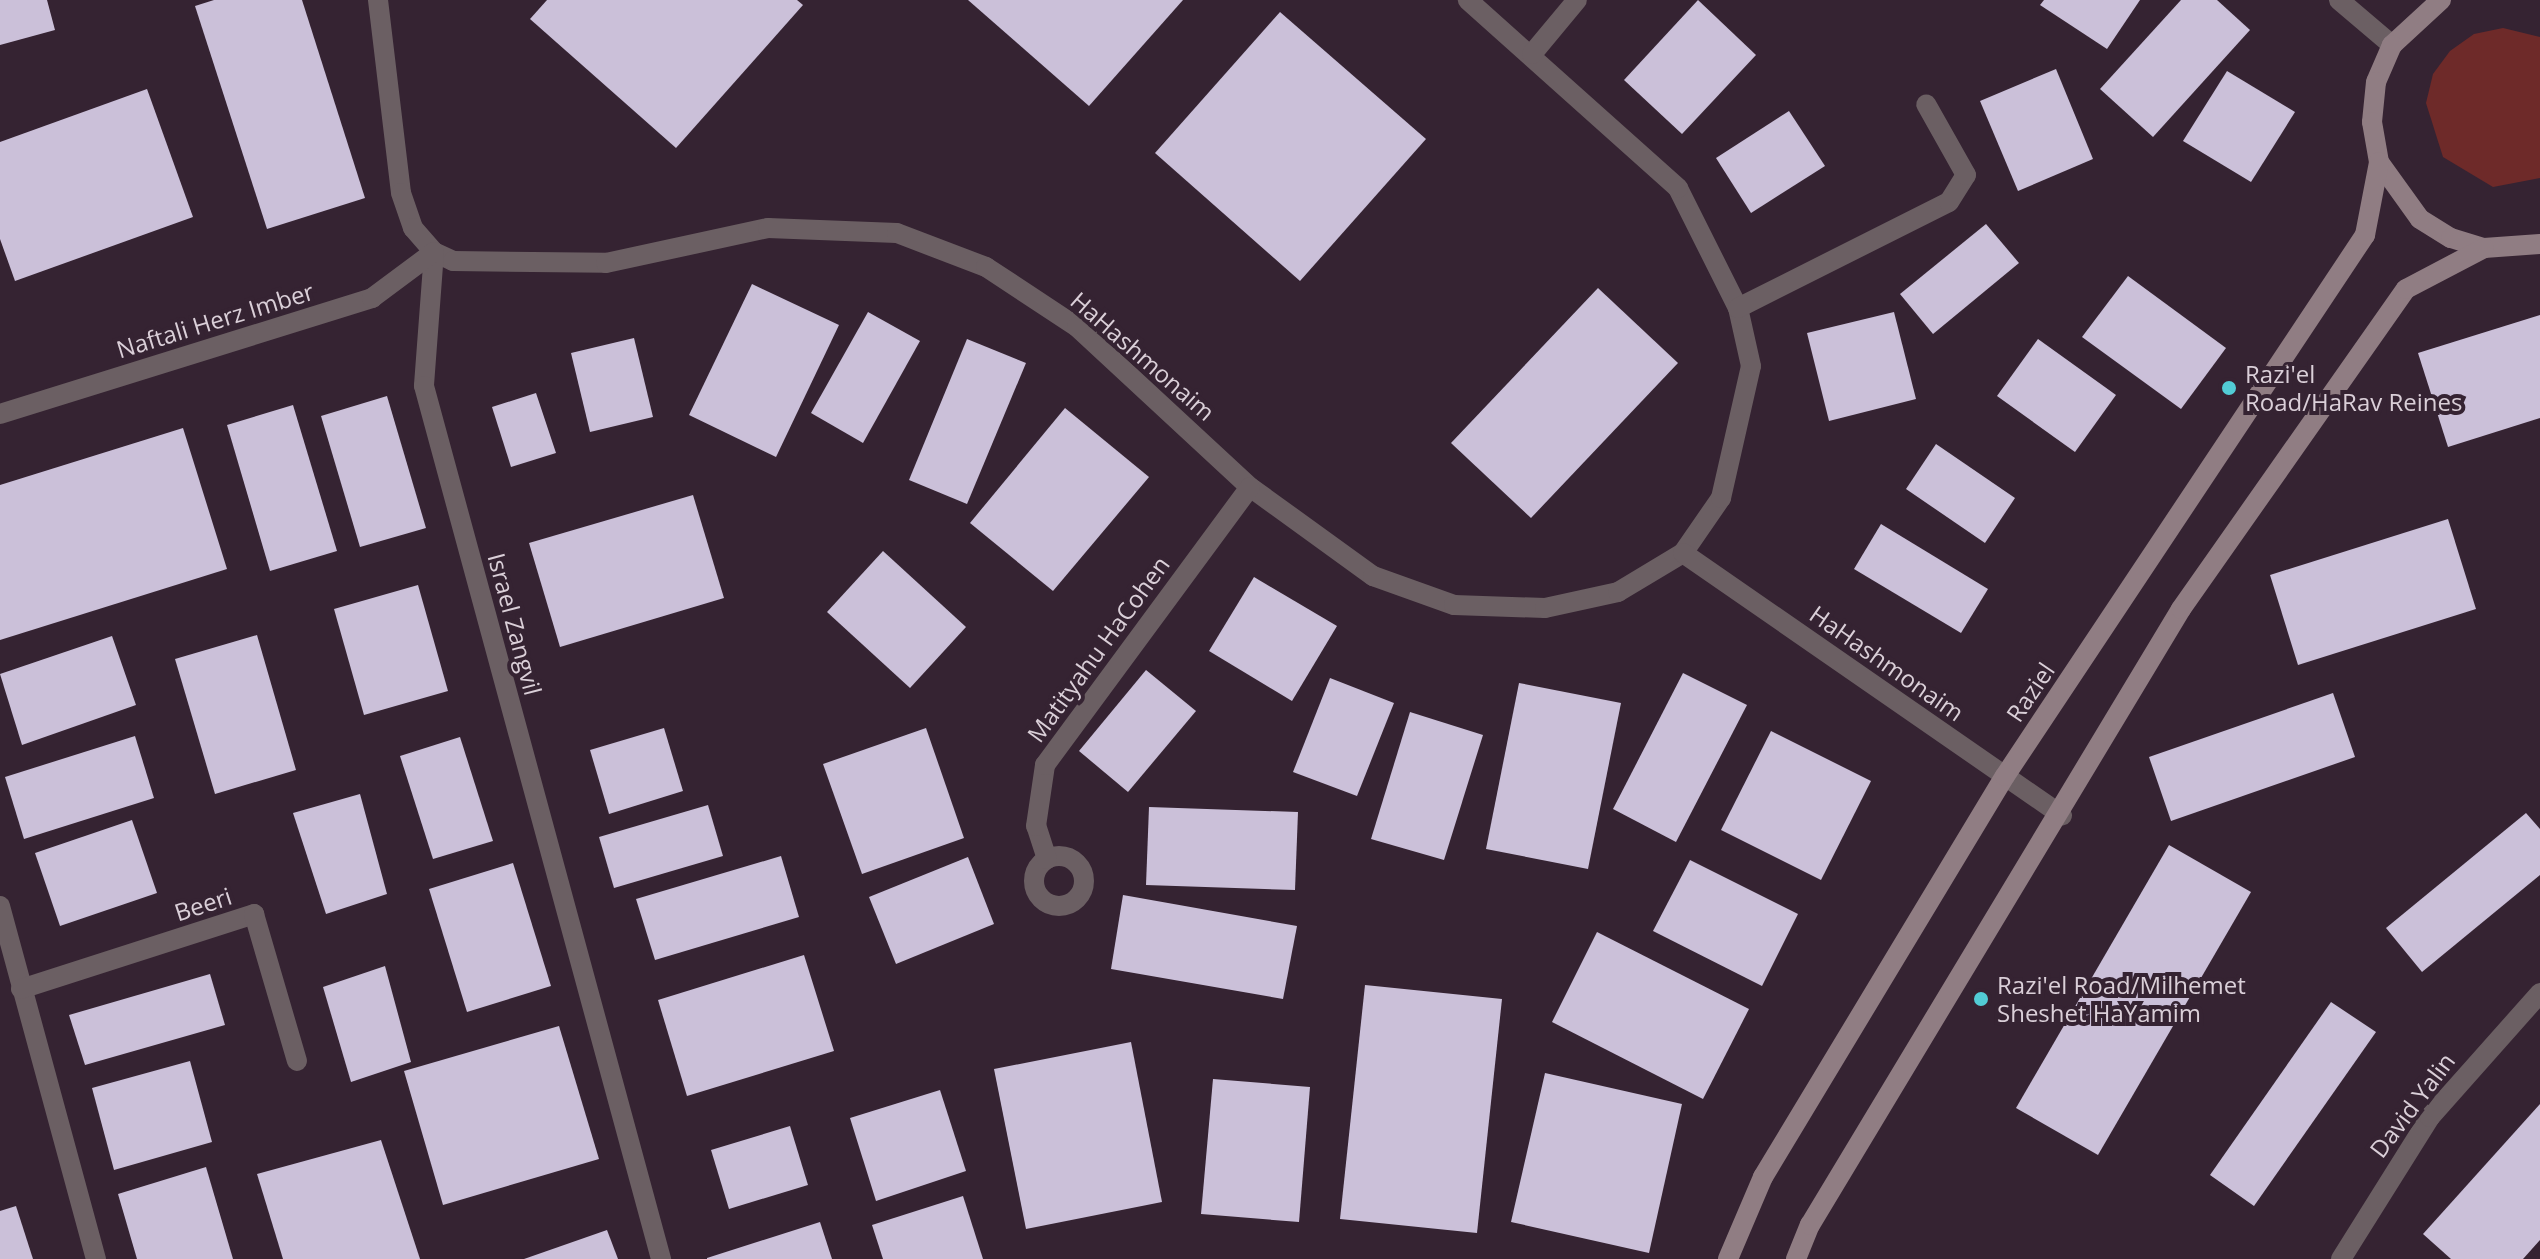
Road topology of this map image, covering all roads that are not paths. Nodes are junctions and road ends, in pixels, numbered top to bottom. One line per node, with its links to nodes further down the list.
1 (378, 0): 12 (street)
2 (1468, 0): 7 (street, HaHashmonaim)
3 (1577, 0): 7 (street)
4 (2339, 0): 6 (street)
5 (2441, 0): 6 (main road)
6 (2392, 45): 9 (main road, Raziel)
7 (1532, 54): 13 (street, HaHashmonaim)
8 (1926, 104): 13 (street)
9 (2379, 162): 11 (main road); 17 (main road, Raziel)
10 (2540, 244): 11 (main road)
11 (2484, 248): 18 (main road)
12 (434, 252): 14 (street, Naftali Herz Imber); 15 (street, HaHashmonaim); 25 (street, Israel Zangvil)
13 (1738, 308): 16 (street, HaHashmonaim)
14 (0, 414)
15 (1250, 487): 16 (street, HaHashmonaim); 19 (street, Matityahu HaCohen)
16 (1683, 553): 17 (street, HaHashmonaim)
17 (2005, 776): 18 (street, HaHashmonaim); 26 (main road, Raziel)
18 (2062, 815): 27 (main road)
19 (1047, 859)
20 (0, 906): 21 (street)
21 (21, 989): 23 (street, Beeri); 24 (street)
22 (2540, 993): 28 (street, David Yalin)
23 (297, 1061)
24 (96, 1259)
25 (661, 1259)
26 (1728, 1259)
27 (1796, 1259)
28 (2341, 1259)

